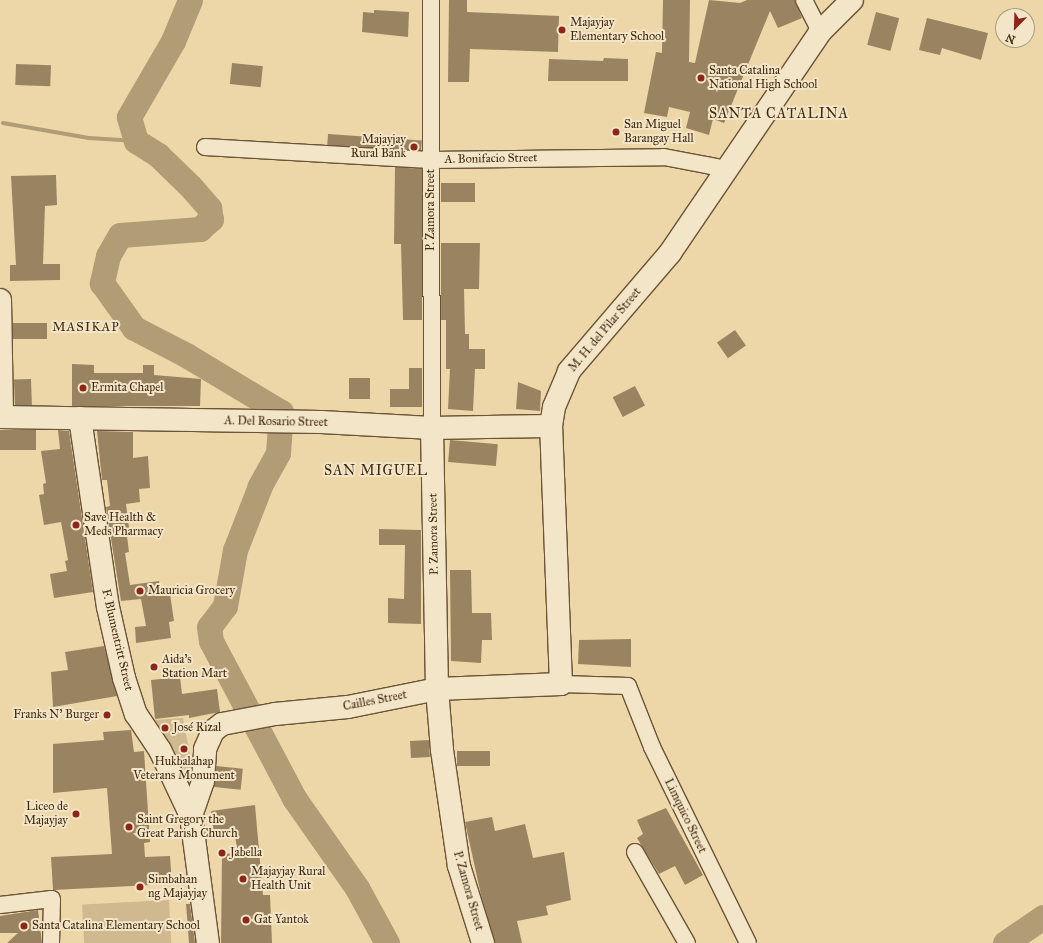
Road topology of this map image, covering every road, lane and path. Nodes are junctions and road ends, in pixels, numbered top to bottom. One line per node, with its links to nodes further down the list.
1 (431, 0): 6 (street, P. Zamora Street)
2 (804, 0): 4 (street)
3 (852, 0): 4 (main road, M. H. del Pilar Street)
4 (820, 32): 7 (main road, M. H. del Pilar Street)
5 (205, 147): 6 (street, A. Bonifacio Street)
6 (430, 160): 7 (street, A. Bonifacio Street); 12 (street, P. Zamora Street)
7 (728, 169): 11 (main road, M. H. del Pilar Street)
8 (0, 300): 9 (main road)
9 (1, 417): 10 (main road, A. Del Rosario Street)
10 (80, 418): 12 (main road, A. Del Rosario Street); 16 (main road, F. Blumentritt Street)
11 (551, 426): 12 (main road, A. Del Rosario Street); 13 (main road, M. H. del Pilar Street)
12 (432, 428): 15 (main road, P. Zamora Street)
13 (561, 684): 14 (street, Cailles Street); 15 (main road, Cailles Street)
14 (628, 686): 23 (street, Limquico Street)
15 (437, 689): 16 (main road, Cailles Street); 21 (main road, P. Zamora Street)
16 (191, 816): 20 (main road, F. Blumentritt Street)
17 (635, 852): 22 (street)
18 (0, 905): 19 (street)
19 (51, 943)
20 (208, 943)
21 (483, 943)
22 (687, 943)
23 (748, 943)

